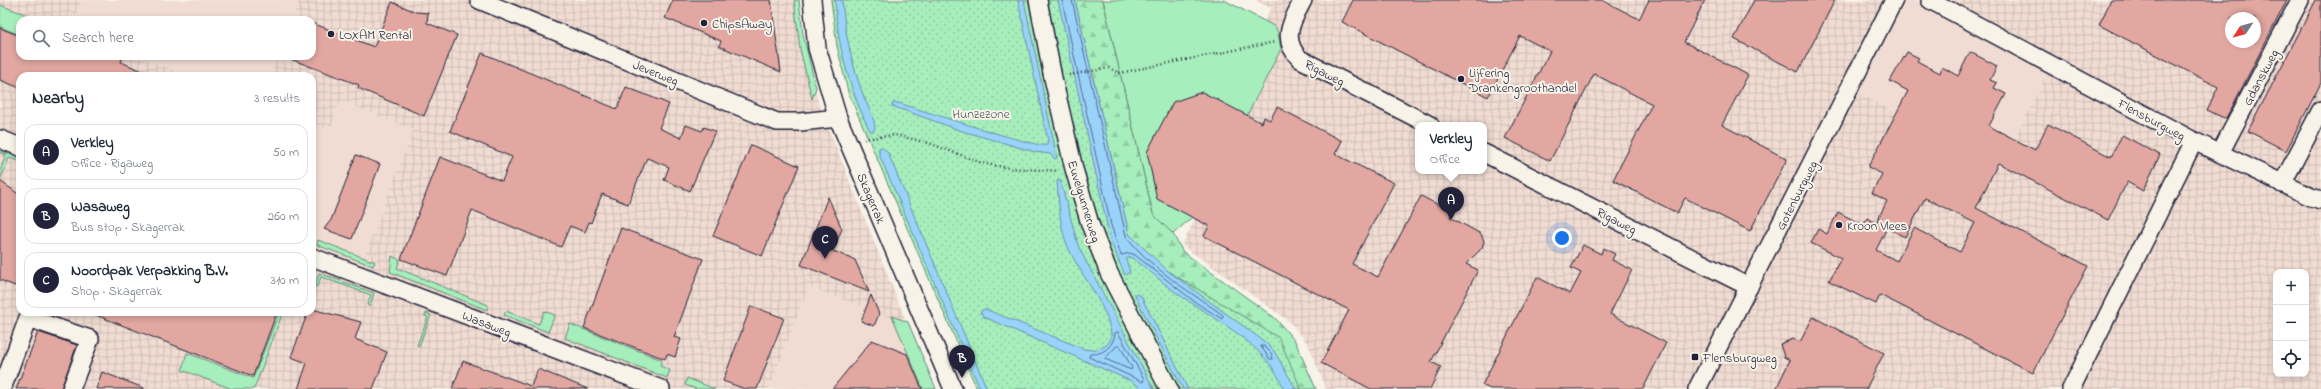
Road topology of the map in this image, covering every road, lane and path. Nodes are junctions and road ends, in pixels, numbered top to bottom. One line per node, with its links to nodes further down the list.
1 (479, 0): 11 (street, Jeverweg)
2 (812, 0): 11 (street, Skagerrak)
3 (1038, 0): 19 (street, Euvelgunnerweg)
4 (1303, 0): 8 (street)
5 (1894, 0): 23 (street, Gotenburgweg)
6 (1930, 0): 14 (street, Flensburgweg)
7 (2300, 0): 17 (street, Gdanskweg)
8 (1288, 39): 9 (path); 12 (street, Rigaweg)
9 (1064, 76)
10 (2321, 110): 20 (street)
11 (838, 118): 15 (street, Skagerrak)
12 (1424, 122)
13 (0, 139): 16 (street)
14 (2194, 141): 17 (street); 31 (street, Flensburgweg)
15 (848, 142): 19 (path); 28 (street, Skagerrak)
16 (16, 145)
17 (2220, 153): 20 (street)
18 (1487, 154): 23 (street, Rigaweg)
19 (1074, 169): 29 (street, Euvelgunnerweg)
20 (2282, 184): 21 (street)
21 (2321, 200)
22 (316, 259): 24 (street, Wasaweg)
23 (1750, 287): 30 (street, Gotenburgweg)
24 (629, 383): 27 (street, Wasaweg)
25 (2, 389): 26 (street)
26 (71, 389)
27 (661, 389)
28 (953, 389)
29 (1170, 389)
30 (1697, 389)
31 (2071, 389)

